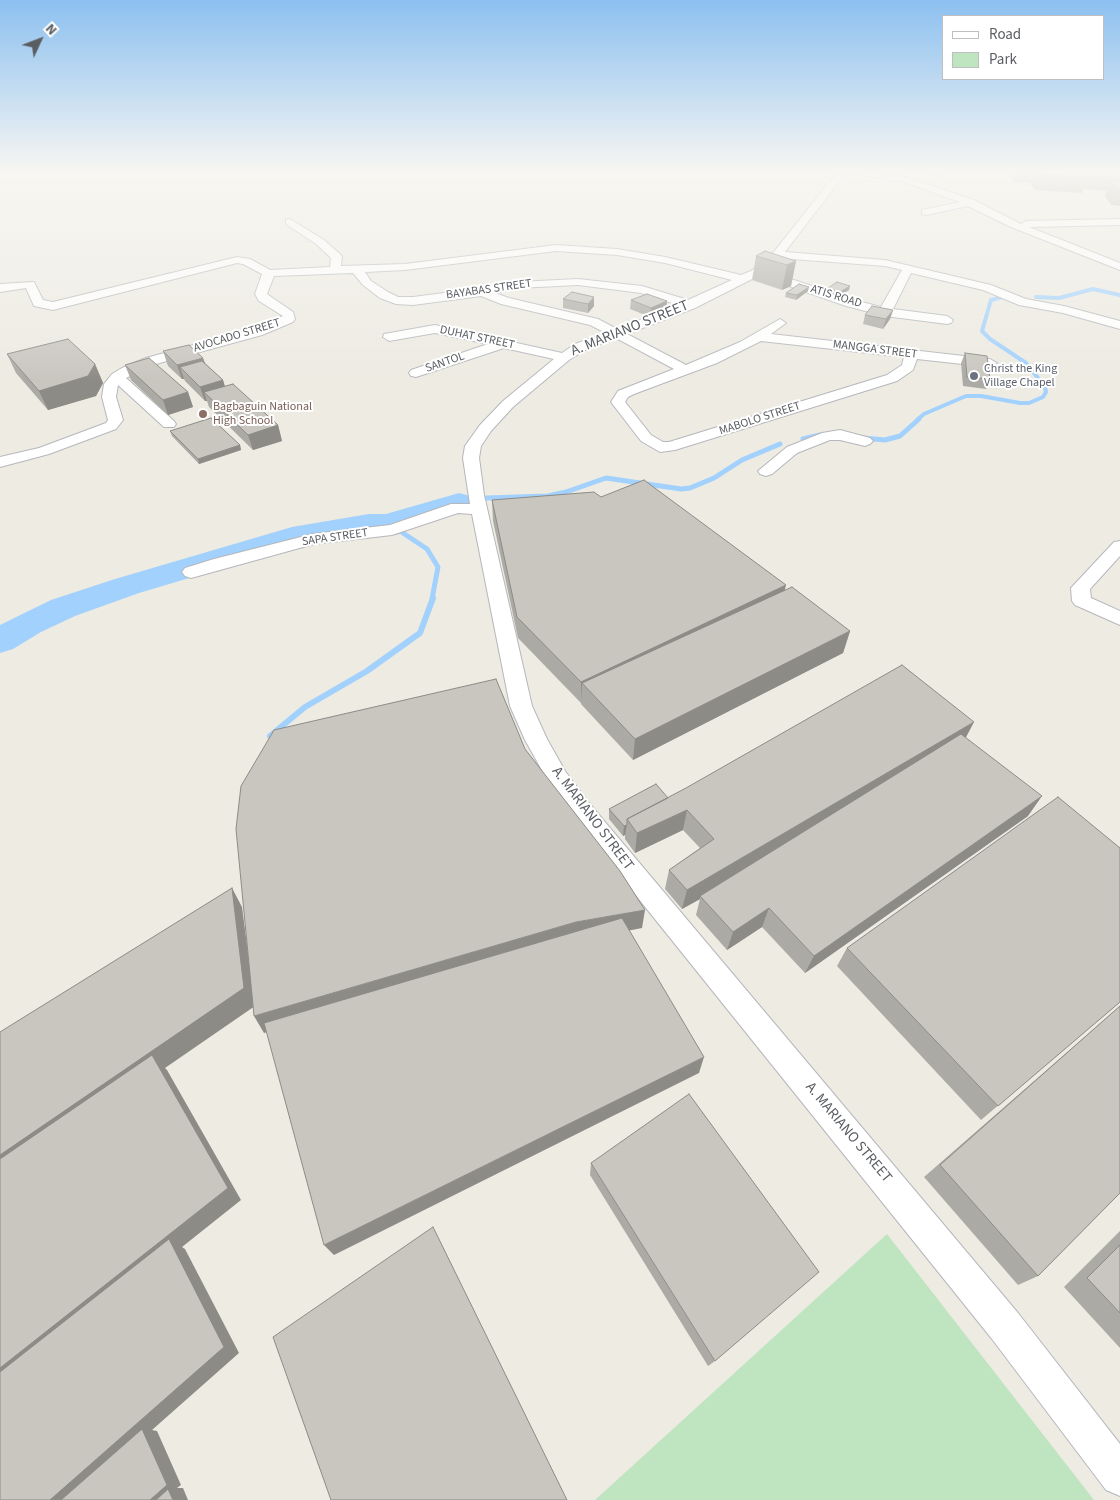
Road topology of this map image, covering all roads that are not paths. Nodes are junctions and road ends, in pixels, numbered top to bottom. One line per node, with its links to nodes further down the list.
1 (318, 241): 6 (street)
2 (788, 241): 4 (street, A. MARIANO STREET)
3 (1055, 241): 5 (street)
4 (777, 255): 9 (street, A. MARIANO STREET); 18 (street)
5 (1120, 267)
6 (336, 269): 7 (street); 8 (street)
7 (357, 270): 11 (street); 13 (street, BAYABAS STREET)
8 (268, 273): 12 (street); 19 (street, AVOCADO STREET)
9 (755, 273): 11 (street, A. MARIANO STREET); 15 (street, ATIS ROAD)
10 (902, 279): 15 (street)
11 (743, 280): 14 (street, A. MARIANO STREET)
12 (0, 288)
13 (483, 292): 14 (street, BAYABAS STREET); 20 (street)
14 (691, 305): 20 (street, A. MARIANO STREET)
15 (885, 312): 16 (street, ATIS ROAD)
16 (947, 320)
17 (780, 323): 22 (street)
18 (1120, 326)
19 (257, 332): 23 (street); 30 (street, AVOCADO STREET)
20 (619, 334): 26 (street, A. MARIANO STREET); 28 (street)
21 (389, 337): 24 (street, DUHAT STREET)
22 (761, 337): 25 (street, MANGGA STREET); 28 (street)
23 (270, 340)
24 (503, 343): 26 (street, DUHAT STREET); 29 (street, SANTOL)
25 (911, 354): 27 (street, MANGGA STREET); 28 (street, MABOLO STREET)
26 (564, 357): 35 (street, A. MARIANO STREET)
27 (990, 364)
28 (686, 370)
29 (416, 373)
30 (117, 377): 31 (street); 33 (street)
31 (169, 424)
32 (866, 441): 34 (street)
33 (0, 462)
34 (766, 471)
35 (478, 504): 37 (street, SAPA STREET); 39 (street, A. MARIANO STREET)
36 (1120, 546): 38 (street)
37 (191, 572)
38 (1120, 619)
39 (1120, 1476)

